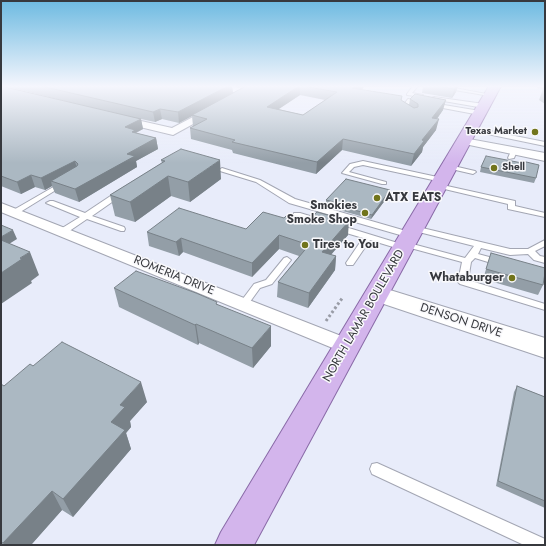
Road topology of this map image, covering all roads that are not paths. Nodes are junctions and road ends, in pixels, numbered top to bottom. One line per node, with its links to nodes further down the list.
1 (209, 111): 4 (street)
2 (407, 111): 5 (lane)
3 (480, 111): 6 (main road, NORTH LAMAR BOULEVARD)
4 (106, 115)
5 (413, 115)
6 (467, 135): 7 (lane); 8 (street); 9 (main road, NORTH LAMAR BOULEVARD)
7 (545, 144)
8 (545, 157)
9 (449, 166): 11 (lane); 14 (main road, NORTH LAMAR BOULEVARD)
10 (222, 170): 24 (lane)
11 (473, 172)
12 (70, 179): 17 (lane)
13 (384, 183): 14 (lane)
14 (440, 183): 18 (lane); 24 (main road, NORTH LAMAR BOULEVARD)
15 (127, 189): 19 (lane)
16 (50, 202): 19 (lane)
17 (7, 210): 22 (street, ROMERIA DRIVE)
18 (545, 215)
19 (85, 216): 21 (lane); 22 (lane)
20 (297, 216): 23 (lane)
21 (121, 229)
22 (62, 232): 34 (street, ROMERIA DRIVE)
23 (368, 237): 24 (lane); 31 (lane)
24 (408, 238): 26 (lane); 28 (lane); 33 (main road, NORTH LAMAR BOULEVARD)
25 (545, 242): 27 (lane)
26 (479, 245): 27 (lane); 28 (lane)
27 (530, 251): 30 (lane)
28 (470, 258): 32 (lane); 35 (lane)
29 (287, 260): 34 (lane)
30 (545, 260)
31 (350, 263)
32 (509, 265)
33 (377, 294): 36 (main road, NORTH LAMAR BOULEVARD); 37 (street, DENSON DRIVE)
34 (244, 304): 36 (street, ROMERIA DRIVE)
35 (545, 307)
36 (347, 346): 39 (main road, NORTH LAMAR BOULEVARD)
37 (545, 348)
38 (377, 469): 40 (lane)
39 (234, 545)
40 (541, 545)

